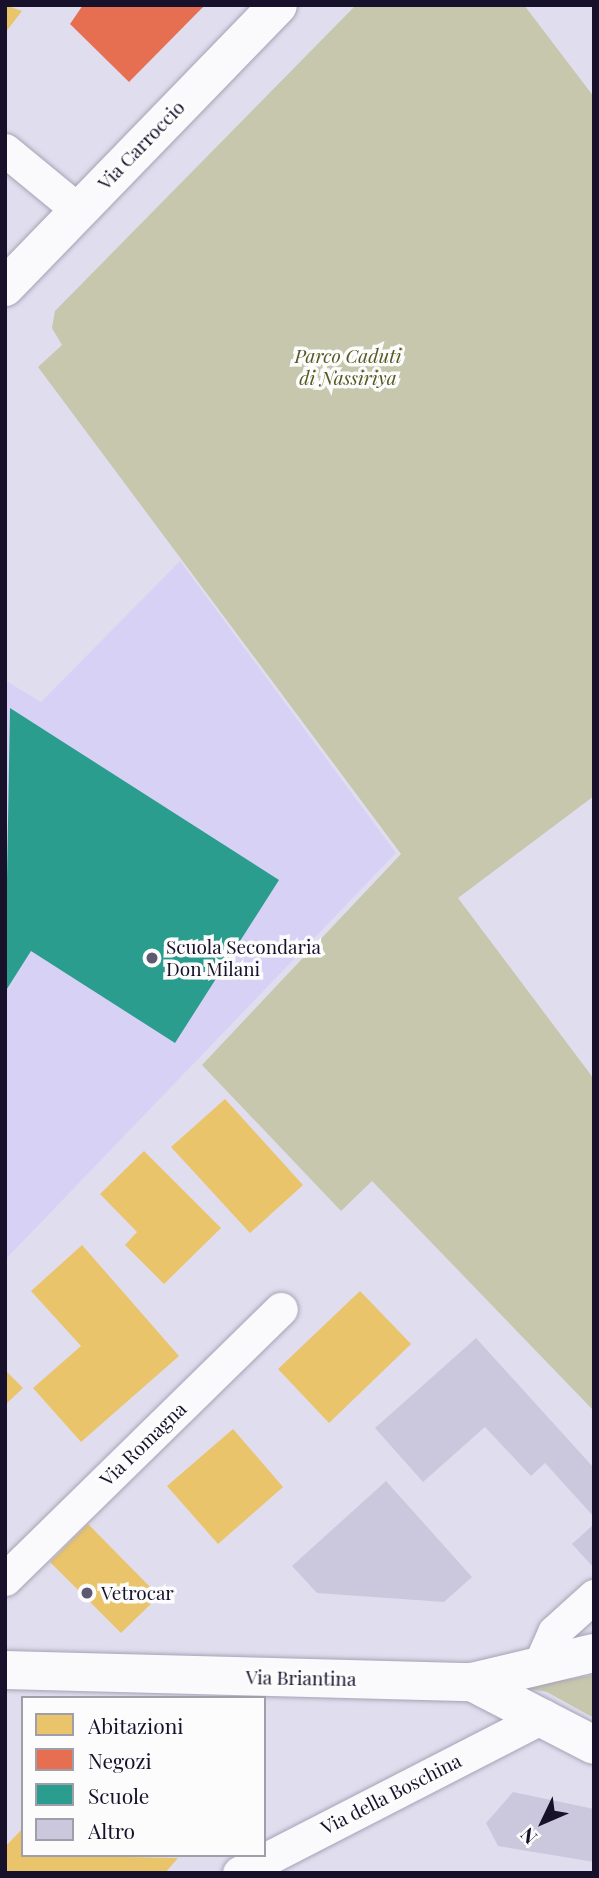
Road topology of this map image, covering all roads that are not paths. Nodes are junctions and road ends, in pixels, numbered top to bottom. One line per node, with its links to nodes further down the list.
1 (278, 5): 3 (main road, Via Carroccio)
2 (5, 150): 3 (street)
3 (78, 209): 4 (main road, Via Carroccio)
4 (5, 287)
5 (281, 1309): 6 (street, Via Romagna)
6 (5, 1578)
7 (594, 1596): 9 (street)
8 (594, 1653): 9 (main road, Via Briantina)
9 (539, 1666): 11 (main road, Via Briantina)
10 (5, 1670): 11 (main road, Via Briantina)
11 (472, 1682): 12 (main road)
12 (544, 1716): 13 (main road); 14 (street, Via della Boschina)
13 (594, 1745)
14 (239, 1873)

